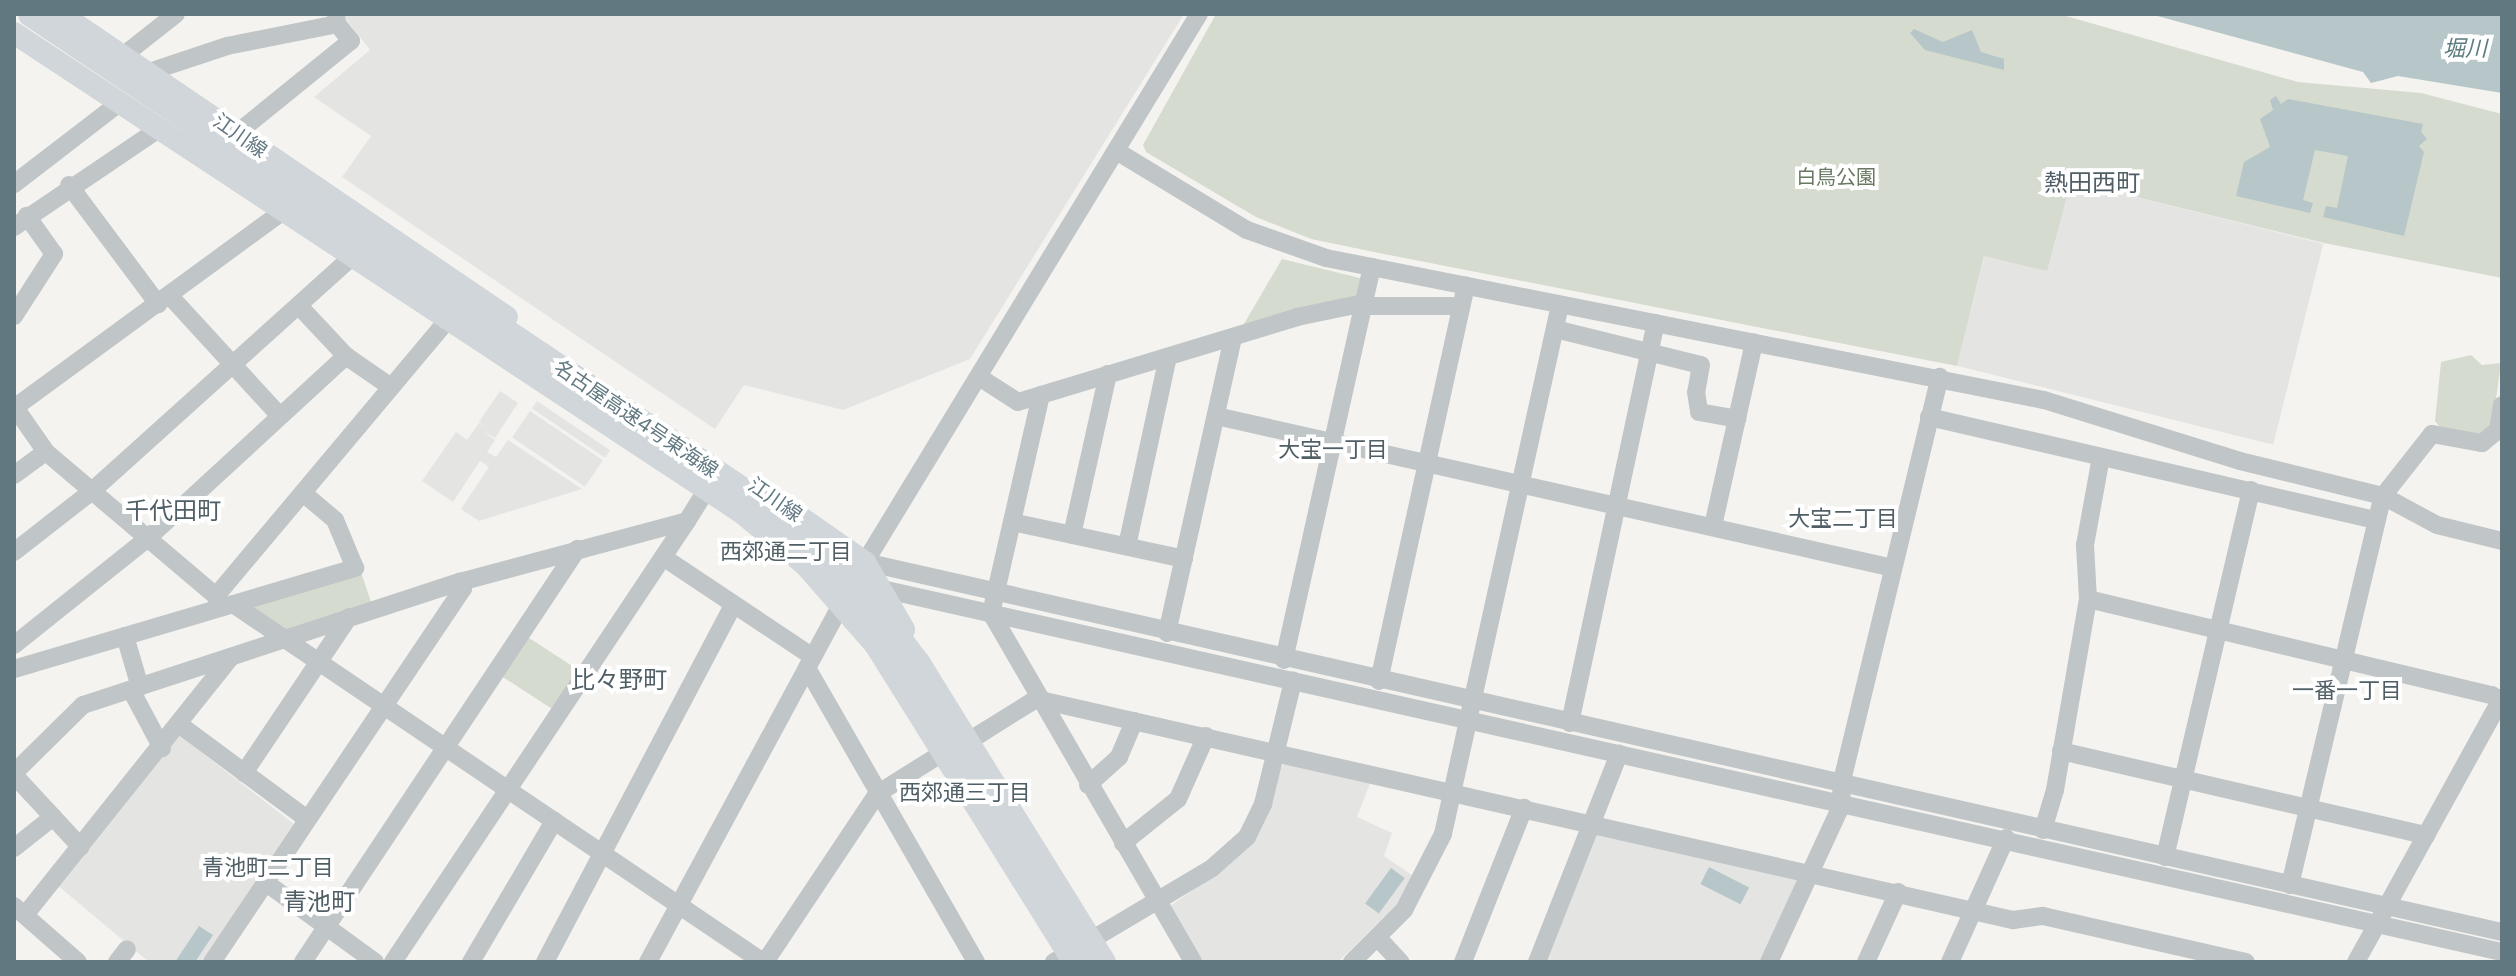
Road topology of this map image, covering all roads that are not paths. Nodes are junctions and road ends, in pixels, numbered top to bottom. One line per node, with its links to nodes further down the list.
1 (31, 14): 146 (highway, 名古屋高速4号東海線)
2 (61, 14): 8 (main road, 江川線)
3 (176, 14): 8 (street)
4 (1199, 14): 13 (street)
5 (336, 19): 9 (street); 12 (street)
6 (14, 24): 147 (highway, 名古屋高速4号東海線)
7 (14, 33): 10 (main road, 江川線)
8 (124, 55): 9 (main road, 江川線)
9 (149, 72): 12 (main road, 江川線)
10 (119, 103): 11 (main road, 江川線); 14 (street)
11 (159, 129): 15 (street); 16 (main road, 江川線)
12 (236, 134): 71 (main road, 江川線)
13 (1118, 152): 19 (street); 37 (street)
14 (14, 184)
15 (69, 185): 17 (street); 21 (street)
16 (282, 212): 18 (main road, 江川線); 21 (street)
17 (20, 222): 26 (street)
18 (351, 258): 25 (street); 27 (main road, 江川線)
19 (1372, 267): 20 (street); 22 (street)
20 (1466, 285): 23 (street); 24 (street)
21 (163, 300): 35 (street); 42 (street)
22 (1364, 305): 24 (street); 30 (street); 47 (street)
23 (1560, 305): 28 (street); 29 (street)
24 (1461, 306): 50 (street)
25 (300, 307): 33 (street); 35 (street)
26 (14, 316)
27 (447, 321): 39 (street); 53 (main road, 江川線)
28 (1656, 323): 31 (street); 32 (street)
29 (1555, 329): 32 (street); 52 (street)
30 (1233, 337): 34 (street); 44 (street)
31 (1754, 343): 38 (street); 46 (street)
32 (1650, 352): 46 (street); 58 (street)
33 (346, 356): 39 (street); 43 (street)
34 (1168, 357): 36 (street); 66 (street)
35 (230, 362): 43 (street); 55 (street)
36 (1108, 374): 40 (street); 63 (street)
37 (979, 377): 40 (street); 71 (street)
38 (1940, 377): 45 (street); 57 (street)
39 (391, 387): 56 (street)
40 (1041, 395): 61 (street)
41 (2502, 405): 57 (street)
42 (14, 407): 48 (street)
43 (280, 416): 64 (street)
44 (1216, 416): 47 (street); 70 (street)
45 (1929, 417): 49 (street); 72 (street)
46 (1737, 419): 62 (street)
47 (1333, 440): 50 (street); 88 (street)
48 (46, 452): 51 (street); 55 (street)
49 (2101, 457): 54 (street); 76 (street)
50 (1426, 462): 52 (street); 93 (street)
51 (14, 475)
52 (1521, 484): 58 (street); 98 (street)
53 (708, 488): 60 (street); 75 (main road, 江川線)
54 (2251, 490): 59 (street); 81 (street)
55 (92, 491): 64 (street); 68 (street)
56 (303, 493): 77 (street); 77 (street)
57 (2383, 496): 59 (street); 65 (street)
58 (1617, 506): 62 (street); 100 (street)
59 (2375, 520): 87 (street)
60 (687, 521): 67 (street); 69 (street)
61 (1012, 522): 63 (street); 78 (street)
62 (1713, 526): 72 (street)
63 (1072, 535): 66 (street)
64 (148, 538): 77 (street); 85 (street)
65 (2502, 541)
66 (1127, 546): 70 (street)
67 (577, 549): 73 (street); 105 (street)
68 (14, 552)
69 (663, 557): 79 (street); 114 (street)
70 (1184, 559): 82 (street)
71 (865, 562): 74 (main road, 江川線); 75 (street); 78 (street)
72 (1893, 568): 117 (street)
73 (460, 582): 80 (street); 97 (street)
74 (878, 587): 75 (street); 78 (street); 103 (main road, 江川線)
75 (850, 589): 90 (street); 108 (main road, 江川線)
76 (2088, 599): 81 (street); 107 (street)
77 (223, 602): 83 (street); 84 (street)
78 (993, 604): 82 (street); 92 (street); 95 (street)
79 (733, 605): 90 (street); 130 (street)
80 (349, 617): 84 (street); 89 (street)
81 (2218, 630): 87 (street); 112 (street)
82 (1167, 633): 88 (street)
83 (125, 636): 91 (street); 94 (street)
84 (285, 640): 86 (street); 89 (street)
85 (14, 645)
86 (231, 657): 94 (street); 101 (street)
87 (2343, 658): 96 (street); 119 (street)
88 (1284, 660): 93 (street)
89 (317, 662): 97 (street); 110 (street)
90 (810, 662): 116 (street); 137 (street)
91 (17, 664)
92 (1293, 681): 98 (street); 106 (street)
93 (1379, 681): 98 (street)
94 (135, 689): 104 (street); 111 (street)
95 (1036, 699): 99 (street); 103 (street); 113 (street)
96 (2501, 701): 125 (street)
97 (382, 706): 105 (street); 121 (street)
98 (1472, 711): 100 (street); 109 (street); 115 (street)
99 (1134, 721): 102 (street); 113 (street)
100 (1570, 723): 117 (street)
101 (180, 725): 104 (street); 110 (street)
102 (1206, 736): 106 (street); 127 (street)
103 (972, 739): 146 (main road, 江川線)
104 (162, 748): 128 (street)
105 (445, 748): 114 (street); 142 (street)
106 (1276, 751): 115 (street); 136 (street)
107 (2061, 751): 112 (street); 124 (street)
108 (944, 752): 116 (street); 147 (main road, 江川線)
109 (1619, 754): 117 (street); 123 (street)
110 (244, 773): 121 (street)
111 (14, 774): 120 (street)
112 (2183, 779): 119 (street); 131 (street)
113 (1088, 785): 127 (street)
114 (508, 791): 122 (street); 152 (street)
115 (1455, 792): 118 (street); 144 (street)
116 (877, 794): 156 (street); 157 (street)
117 (1842, 795): 124 (street); 126 (street); 132 (street)
118 (1524, 808): 123 (street); 161 (street)
119 (2308, 808): 125 (street); 134 (street)
120 (53, 817): 128 (street); 129 (street)
121 (307, 819): 133 (street)
122 (554, 821): 130 (street); 153 (street)
123 (1591, 822): 132 (street); 162 (street)
124 (2043, 830): 131 (street)
125 (2426, 835): 138 (street)
126 (2006, 838): 139 (street); 141 (street)
127 (1123, 843): 136 (street)
128 (81, 847): 140 (street)
129 (14, 848)
130 (602, 854): 137 (street); 154 (street)
131 (2165, 857): 134 (street)
132 (1811, 871): 135 (street); 163 (street)
133 (265, 882): 142 (street); 149 (street)
134 (2290, 885): 138 (street)
135 (1898, 892): 139 (street); 164 (street)
136 (1157, 902): 146 (street); 158 (street)
137 (678, 905): 155 (street); 156 (street)
138 (2386, 905): 141 (street); 143 (street)
139 (1974, 909): 165 (street); 166 (street)
140 (19, 911): 148 (street)
141 (2377, 923): 145 (street); 167 (street)
142 (326, 926): 150 (street); 151 (street)
143 (2502, 932)
144 (1378, 938): 159 (street); 160 (street)
145 (2502, 952)
146 (1100, 954): 147 (street)
147 (1066, 960)
148 (78, 962)
149 (212, 962)
150 (303, 962)
151 (375, 962)
152 (393, 962)
153 (471, 962)
154 (545, 962)
155 (648, 962)
156 (764, 962)
157 (976, 962)
158 (1193, 962)
159 (1352, 962)
160 (1400, 962)
161 (1463, 962)
162 (1537, 962)
163 (1769, 962)
164 (1866, 962)
165 (1950, 962)
166 (2246, 962)
167 (2356, 962)

